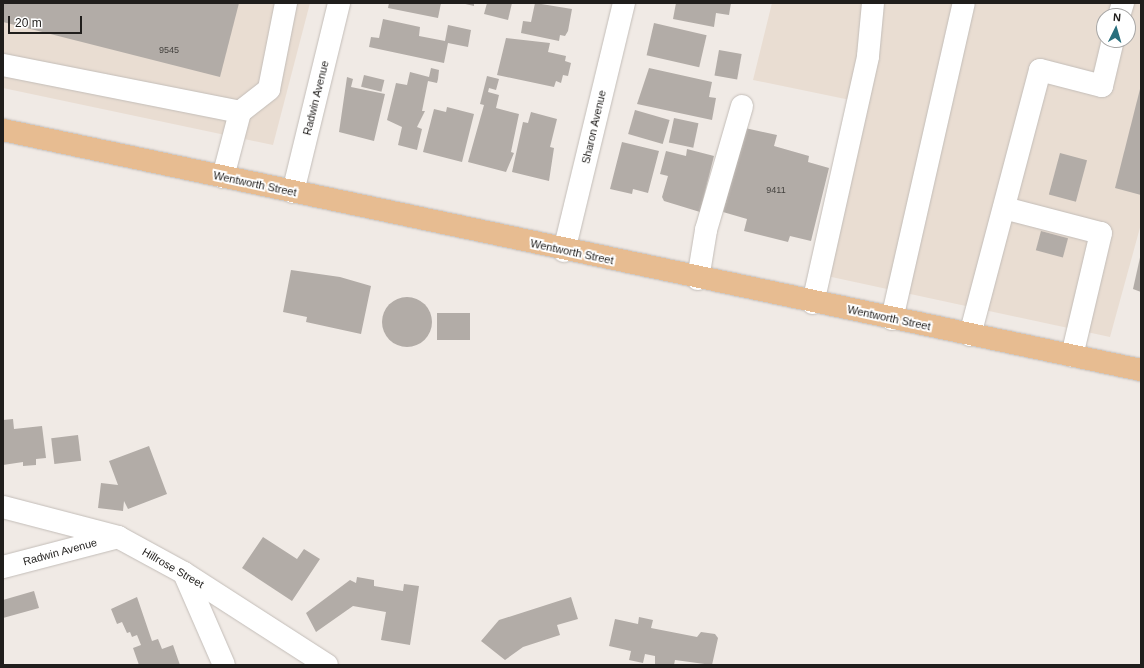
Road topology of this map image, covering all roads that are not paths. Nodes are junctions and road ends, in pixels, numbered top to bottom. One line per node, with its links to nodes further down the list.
1 (286, 3): 9 (street)
2 (339, 3): 12 (street, Radwin Avenue)
3 (624, 3): 14 (street, Sharon Avenue)
4 (873, 3): 16 (street)
5 (964, 3): 17 (street)
6 (1111, 48): 13 (street)
7 (3, 65): 9 (street)
8 (742, 106): 15 (street)
9 (240, 112): 11 (street)
10 (3, 130): 11 (main road, Wentworth Street)
11 (223, 177): 12 (main road, Wentworth Street)
12 (293, 192): 14 (main road, Wentworth Street)
13 (1004, 208): 18 (street); 19 (street)
14 (564, 251): 15 (main road, Wentworth Street)
15 (698, 278): 16 (main road, Wentworth Street)
16 (813, 303): 17 (main road, Wentworth Street)
17 (892, 319): 18 (main road, Wentworth Street)
18 (970, 335): 19 (main road, Wentworth Street)
19 (1072, 356): 20 (main road, Wentworth Street)
20 (1141, 370)
21 (3, 507): 22 (street, Hillrose Street)
22 (118, 537): 23 (street, Radwin Avenue); 24 (street, Hillrose Street)
23 (3, 567)
24 (184, 573): 25 (street); 26 (street, Hillrose Street)
25 (224, 665)
26 (327, 665)

